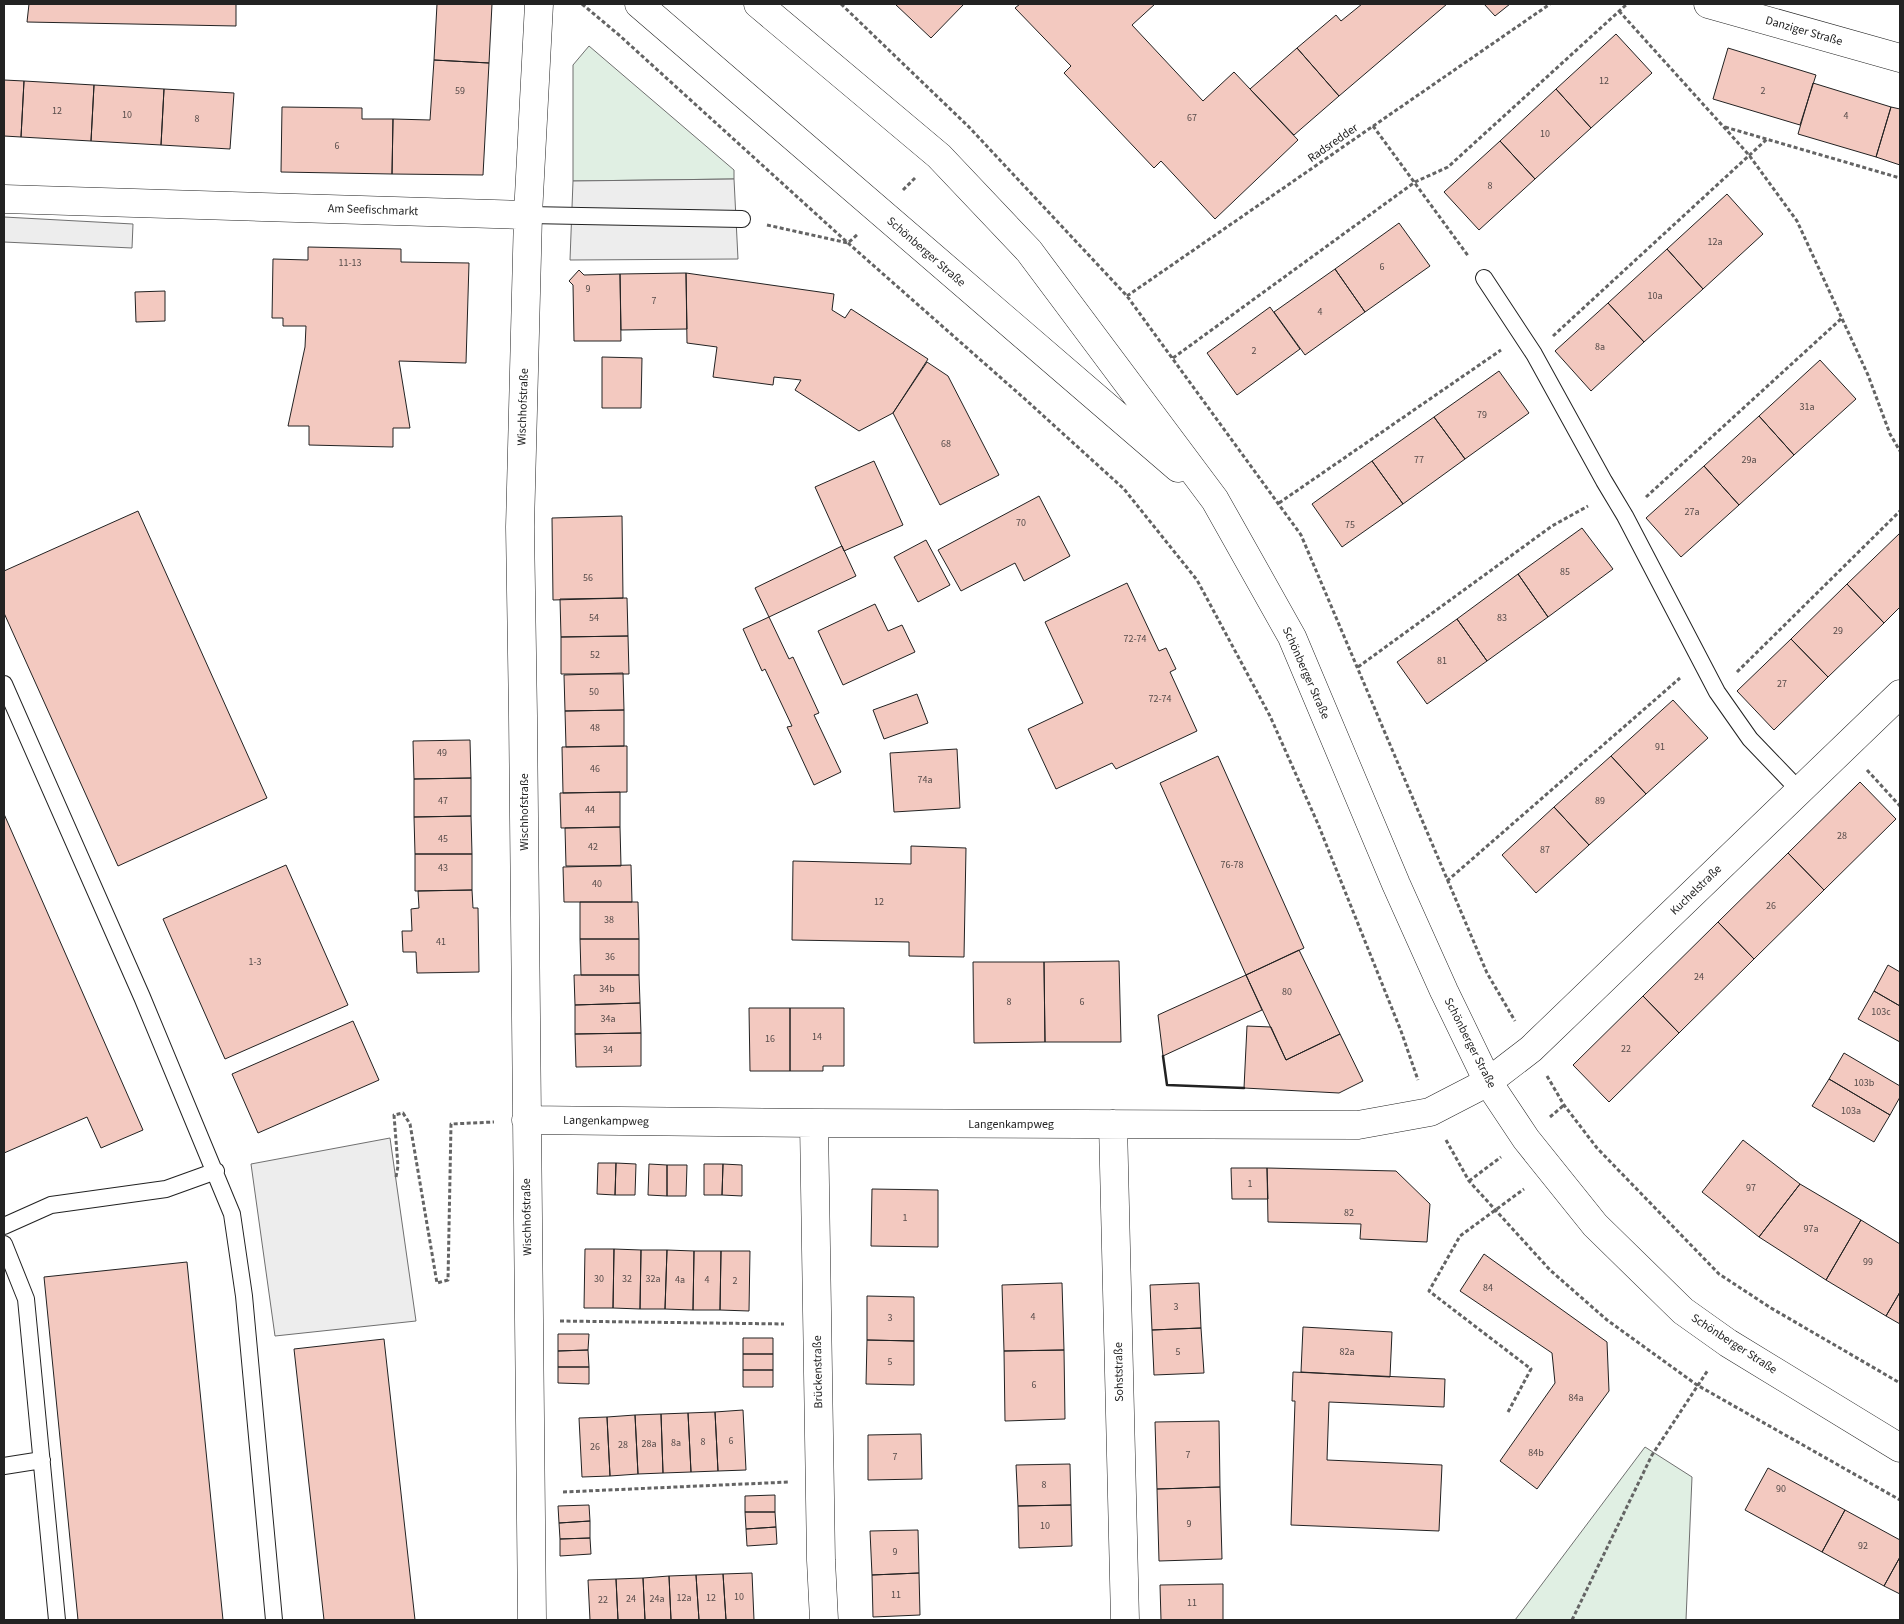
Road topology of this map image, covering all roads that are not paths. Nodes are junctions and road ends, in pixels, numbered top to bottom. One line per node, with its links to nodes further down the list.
1 (539, 4): 7 (street, Wischhofstraße)
2 (639, 4): 10 (street, Schönberger Straße)
3 (758, 4): 10 (street, Schönberger Straße)
4 (1708, 4): 5 (street, Danziger Straße)
5 (1900, 58)
6 (4, 199): 7 (street, Am Seefischmarkt)
7 (528, 215): 8 (lane, Am Seefischmarkt); 15 (street, Wischhofstraße)
8 (742, 219)
9 (1484, 278): 13 (lane)
10 (1215, 500): 14 (street, Schönberger Straße)
11 (4, 684): 18 (lane)
12 (1900, 694): 13 (street, Kuchelstraße)
13 (1799, 790): 14 (street, Kuchelstraße)
14 (1488, 1082): 17 (street, Langenkampweg); 21 (street, Schönberger Straße)
15 (526, 1120): 16 (street, Langenkampweg); 26 (street, Wischhofstraße)
16 (814, 1124): 17 (street, Langenkampweg); 27 (street, Brückenstraße)
17 (1113, 1124): 28 (street, Sohststraße)
18 (216, 1172): 19 (lane); 25 (lane)
19 (4, 1226)
20 (4, 1244): 22 (lane)
21 (1900, 1448)
22 (42, 1460): 23 (lane); 24 (lane)
23 (4, 1466)
24 (58, 1620)
25 (274, 1620)
26 (532, 1620)
27 (824, 1620)
28 (1125, 1620)

